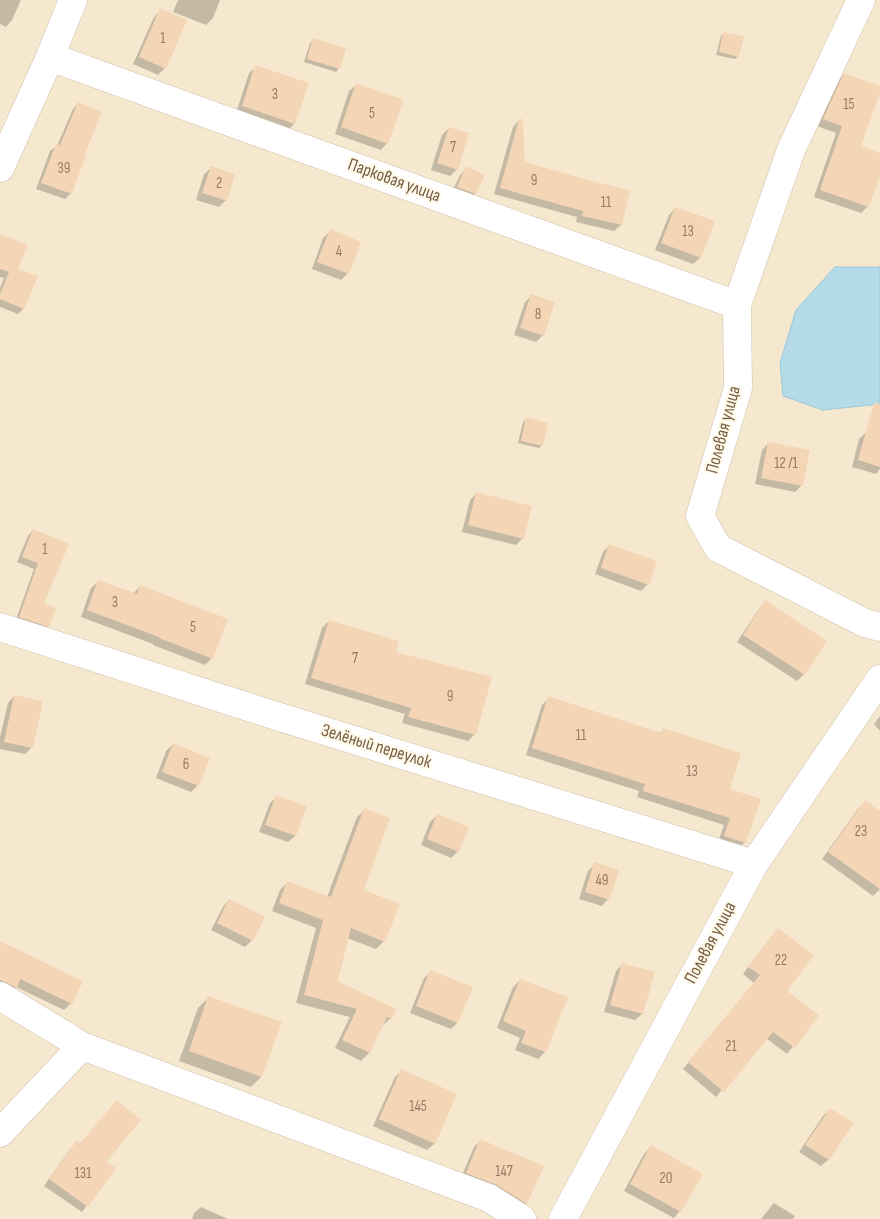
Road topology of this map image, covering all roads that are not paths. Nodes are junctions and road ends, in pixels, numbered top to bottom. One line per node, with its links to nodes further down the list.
1 (73, 0): 3 (street)
2 (861, 0): 5 (street, Полевая улица)
3 (50, 57): 4 (street); 5 (street, Парковая улица)
4 (0, 168)
5 (737, 306): 7 (street, Полевая улица)
6 (0, 627): 9 (street, Зелёный переулок)
7 (880, 627)
8 (880, 679): 9 (street, Полевая улица)
9 (754, 864): 14 (street, Полевая улица)
10 (0, 996): 11 (street)
11 (82, 1046): 12 (street); 13 (street)
12 (0, 1133)
13 (522, 1219)
14 (563, 1219)

